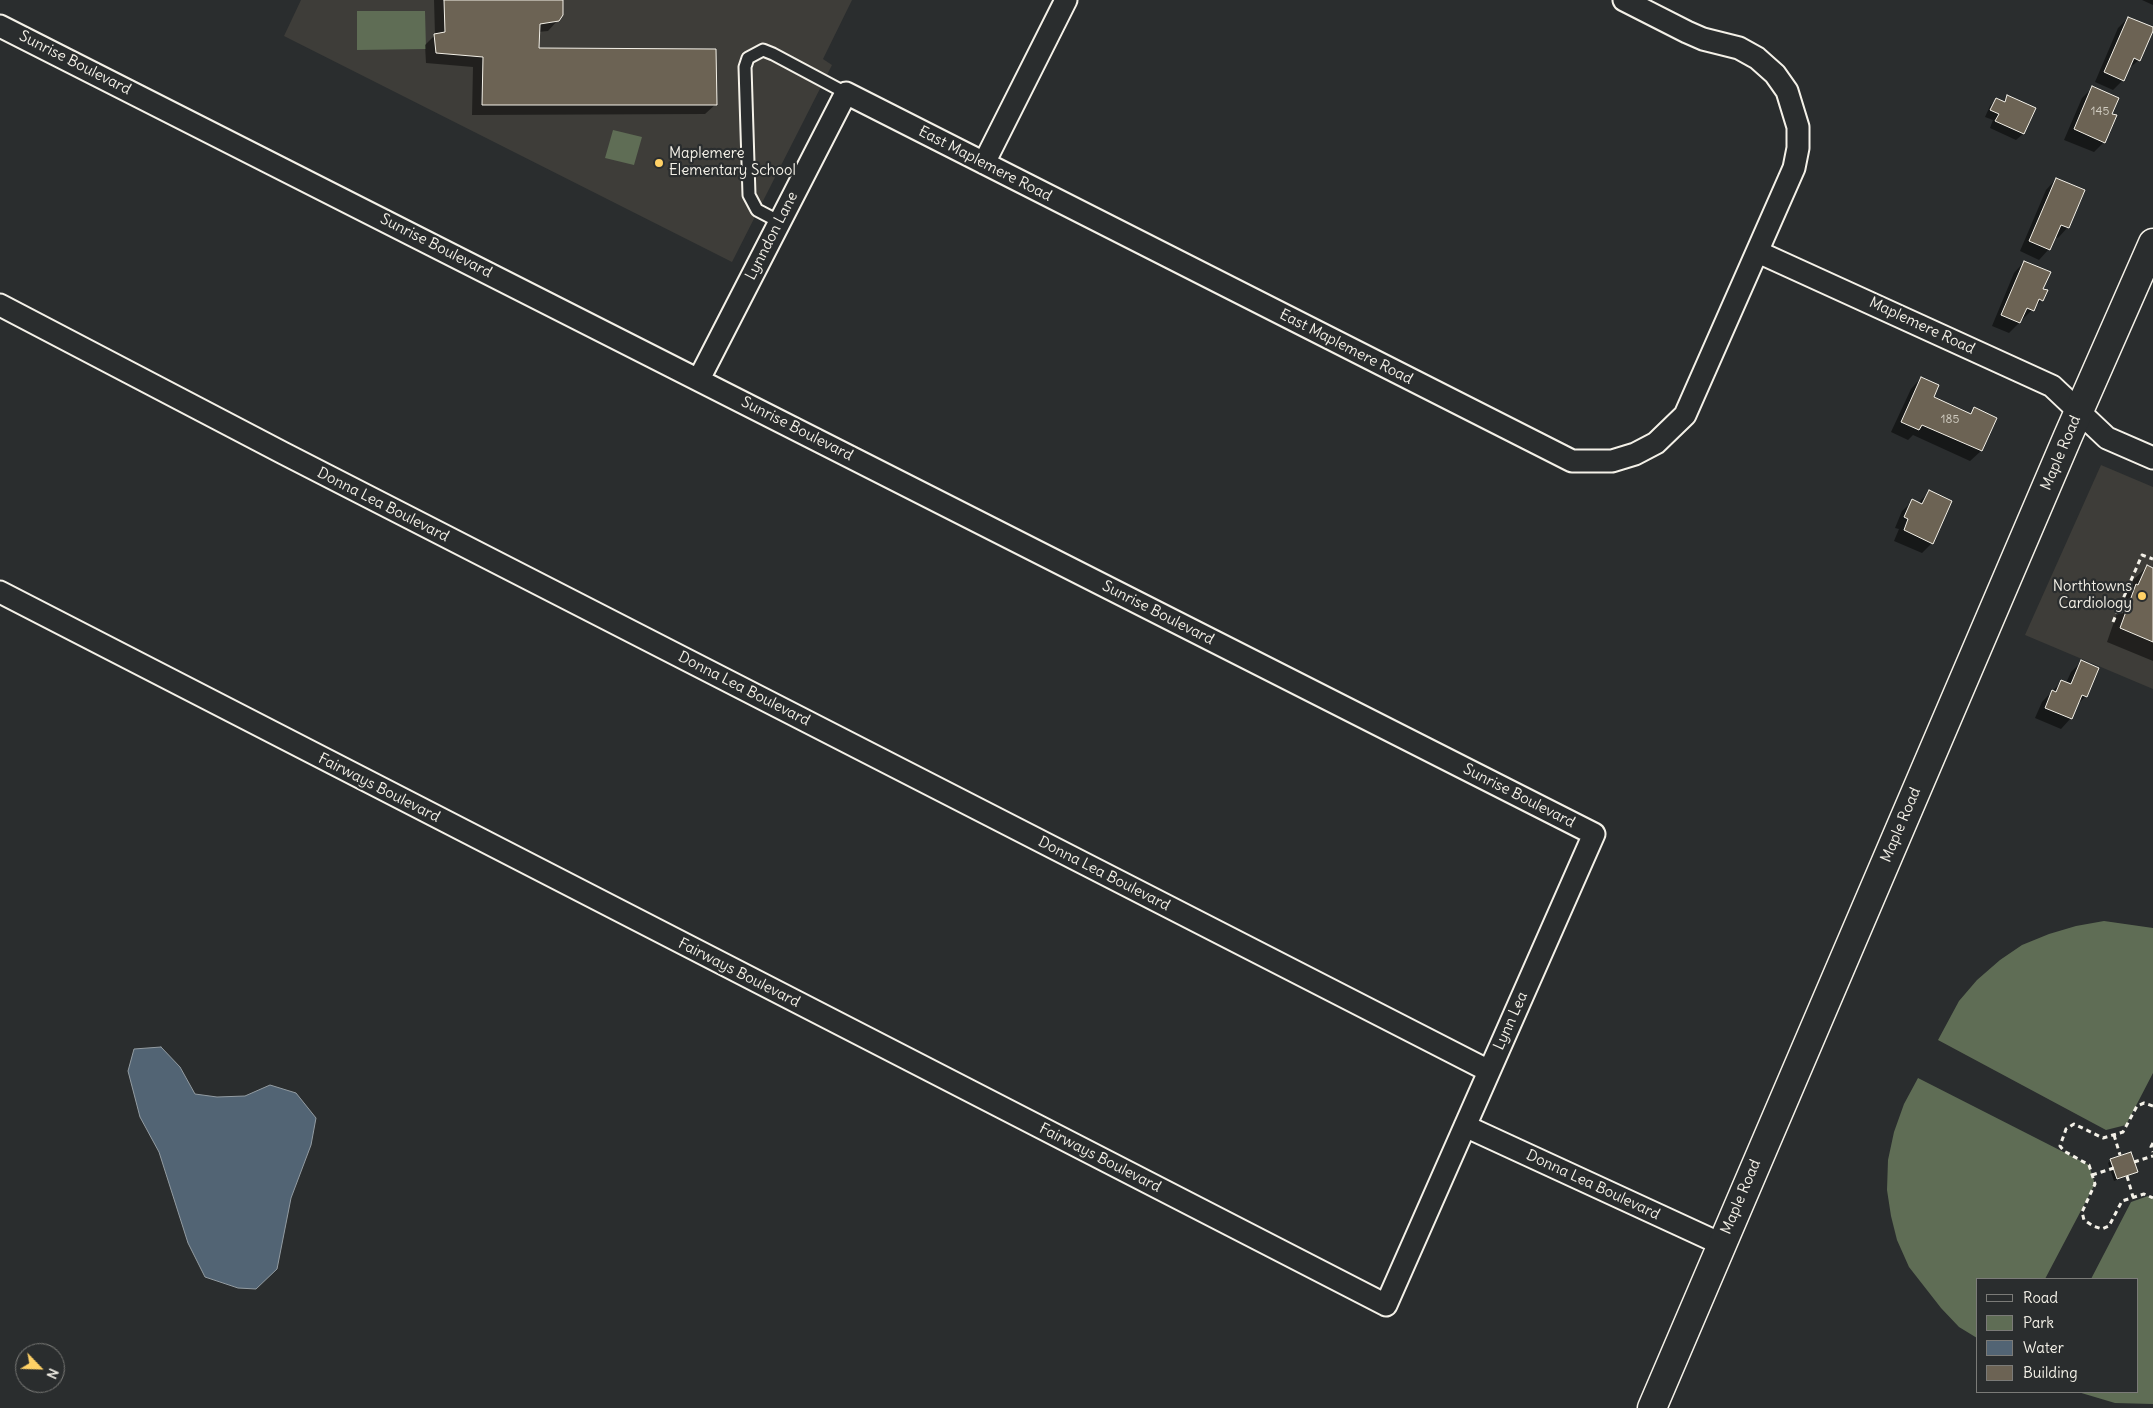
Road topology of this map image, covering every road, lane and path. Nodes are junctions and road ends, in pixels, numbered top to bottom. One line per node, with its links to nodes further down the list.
1 (1066, 0): 5 (street)
2 (1624, 0): 8 (street, East Maplemere Road)
3 (0, 26): 10 (street, Sunrise Boulevard)
4 (846, 94): 5 (street, East Maplemere Road); 6 (street, Lynndon Lane); 6 (lane)
5 (984, 164): 8 (street, East Maplemere Road)
6 (780, 222): 10 (street, Lynndon Lane)
7 (2153, 243): 11 (main road, Maple Road)
8 (1758, 252): 11 (street, Maplemere Road)
9 (0, 305): 19 (street, Donna Lea Boulevard)
10 (699, 379): 18 (street, Sunrise Boulevard)
11 (2079, 411): 12 (street, Maplemere Road); 34 (main road, Maple Road)
12 (2153, 458)
13 (2153, 559): 15 (path)
14 (0, 592): 33 (street, Fairways Boulevard)
15 (2118, 610): 16 (path); 17 (path)
16 (2126, 613)
17 (2113, 622)
18 (1594, 834): 19 (street, Lynn Lea)
19 (1489, 1071): 21 (street, Lynn Lea)
20 (2153, 1106): 22 (path)
21 (1465, 1126): 33 (street, Lynn Lea); 34 (street, Donna Lea Boulevard)
22 (2114, 1135): 25 (path); 29 (path)
23 (2153, 1144): 24 (path)
24 (2153, 1152)
25 (2120, 1155)
26 (2153, 1156): 27 (path)
27 (2134, 1162)
28 (2114, 1168): 29 (path)
29 (2092, 1175): 31 (path)
30 (2126, 1176): 31 (path)
31 (2134, 1197): 32 (path)
32 (2153, 1198)
33 (1428, 1209)
34 (1721, 1244): 35 (main road, Maple Road)
35 (1652, 1408)

